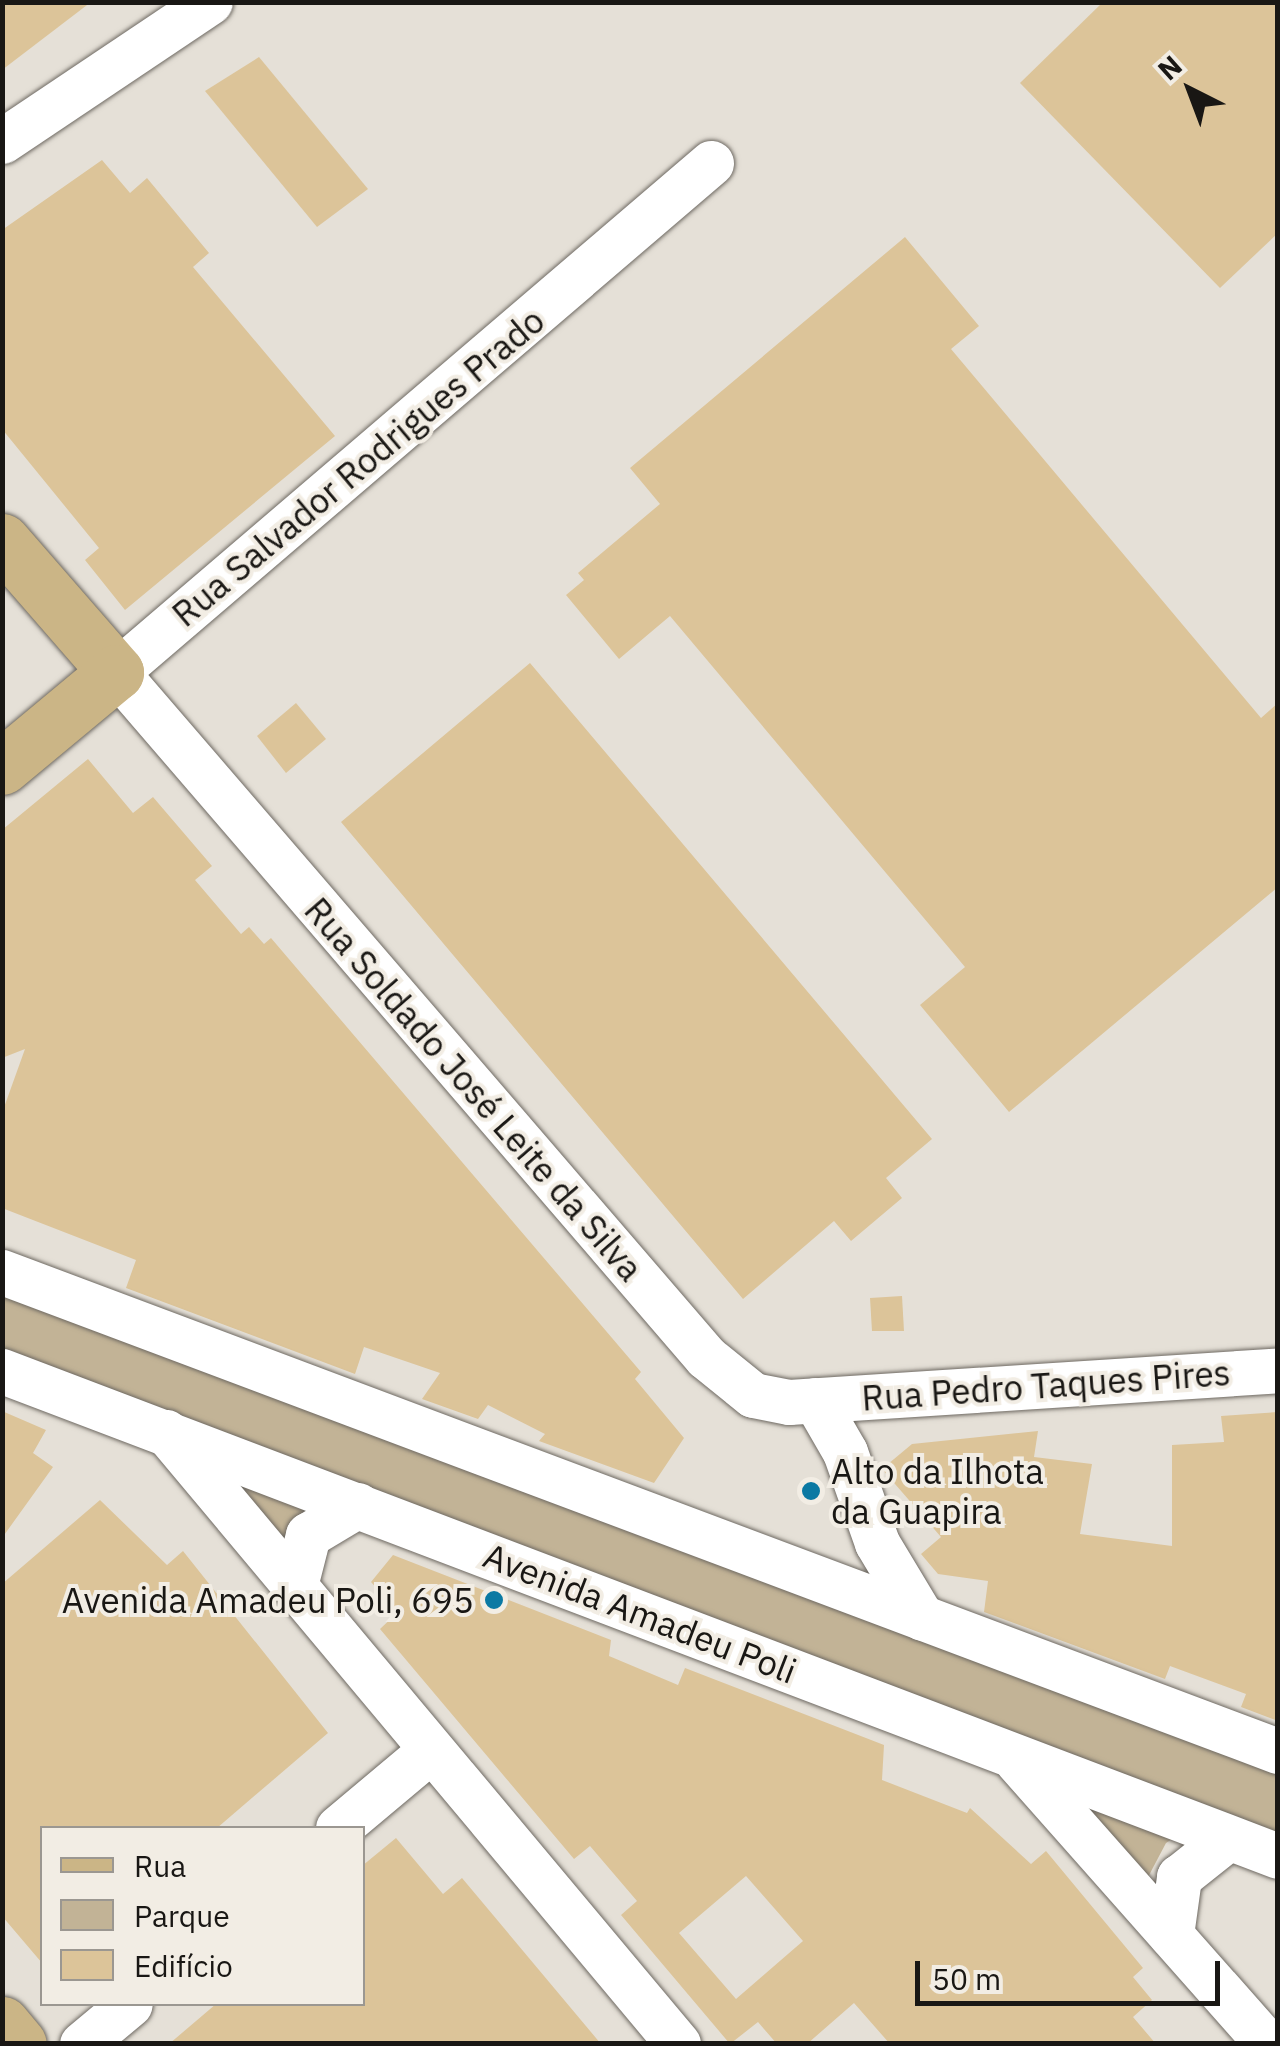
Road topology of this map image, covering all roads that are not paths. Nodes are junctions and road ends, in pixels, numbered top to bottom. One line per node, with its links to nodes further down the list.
1 (210, 2): 2 (street)
2 (2, 141)
3 (711, 163): 5 (street, Rua Salvador Rodrigues Prado)
4 (2, 541): 5 (main road, Rua Soldado José Leite da Silva)
5 (116, 672): 6 (main road, Rua Salvador Rodrigues Prado); 10 (street, Rua Soldado José Leite da Silva)
6 (2, 768)
7 (2, 1272): 14 (street)
8 (1278, 1370): 10 (street, Rua Pedro Taques Pires)
9 (2, 1371): 11 (street, Avenida Amadeu Poli)
10 (815, 1400): 14 (street)
11 (165, 1431): 12 (street, Avenida Amadeu Poli); 13 (street)
12 (358, 1505): 13 (street); 17 (street, Avenida Amadeu Poli)
13 (294, 1586): 15 (street)
14 (922, 1618): 16 (street)
15 (431, 1750): 18 (street); 26 (street)
16 (1278, 1752)
17 (1012, 1756): 19 (street, Avenida Amadeu Poli); 21 (street)
18 (340, 1826)
19 (1228, 1838): 20 (street, Avenida Amadeu Poli); 21 (street)
20 (1278, 1856)
21 (1171, 1935): 27 (street)
22 (128, 2006): 25 (street)
23 (2, 2024): 24 (main road)
24 (19, 2044)
25 (82, 2044)
26 (678, 2044)
27 (1267, 2044)

